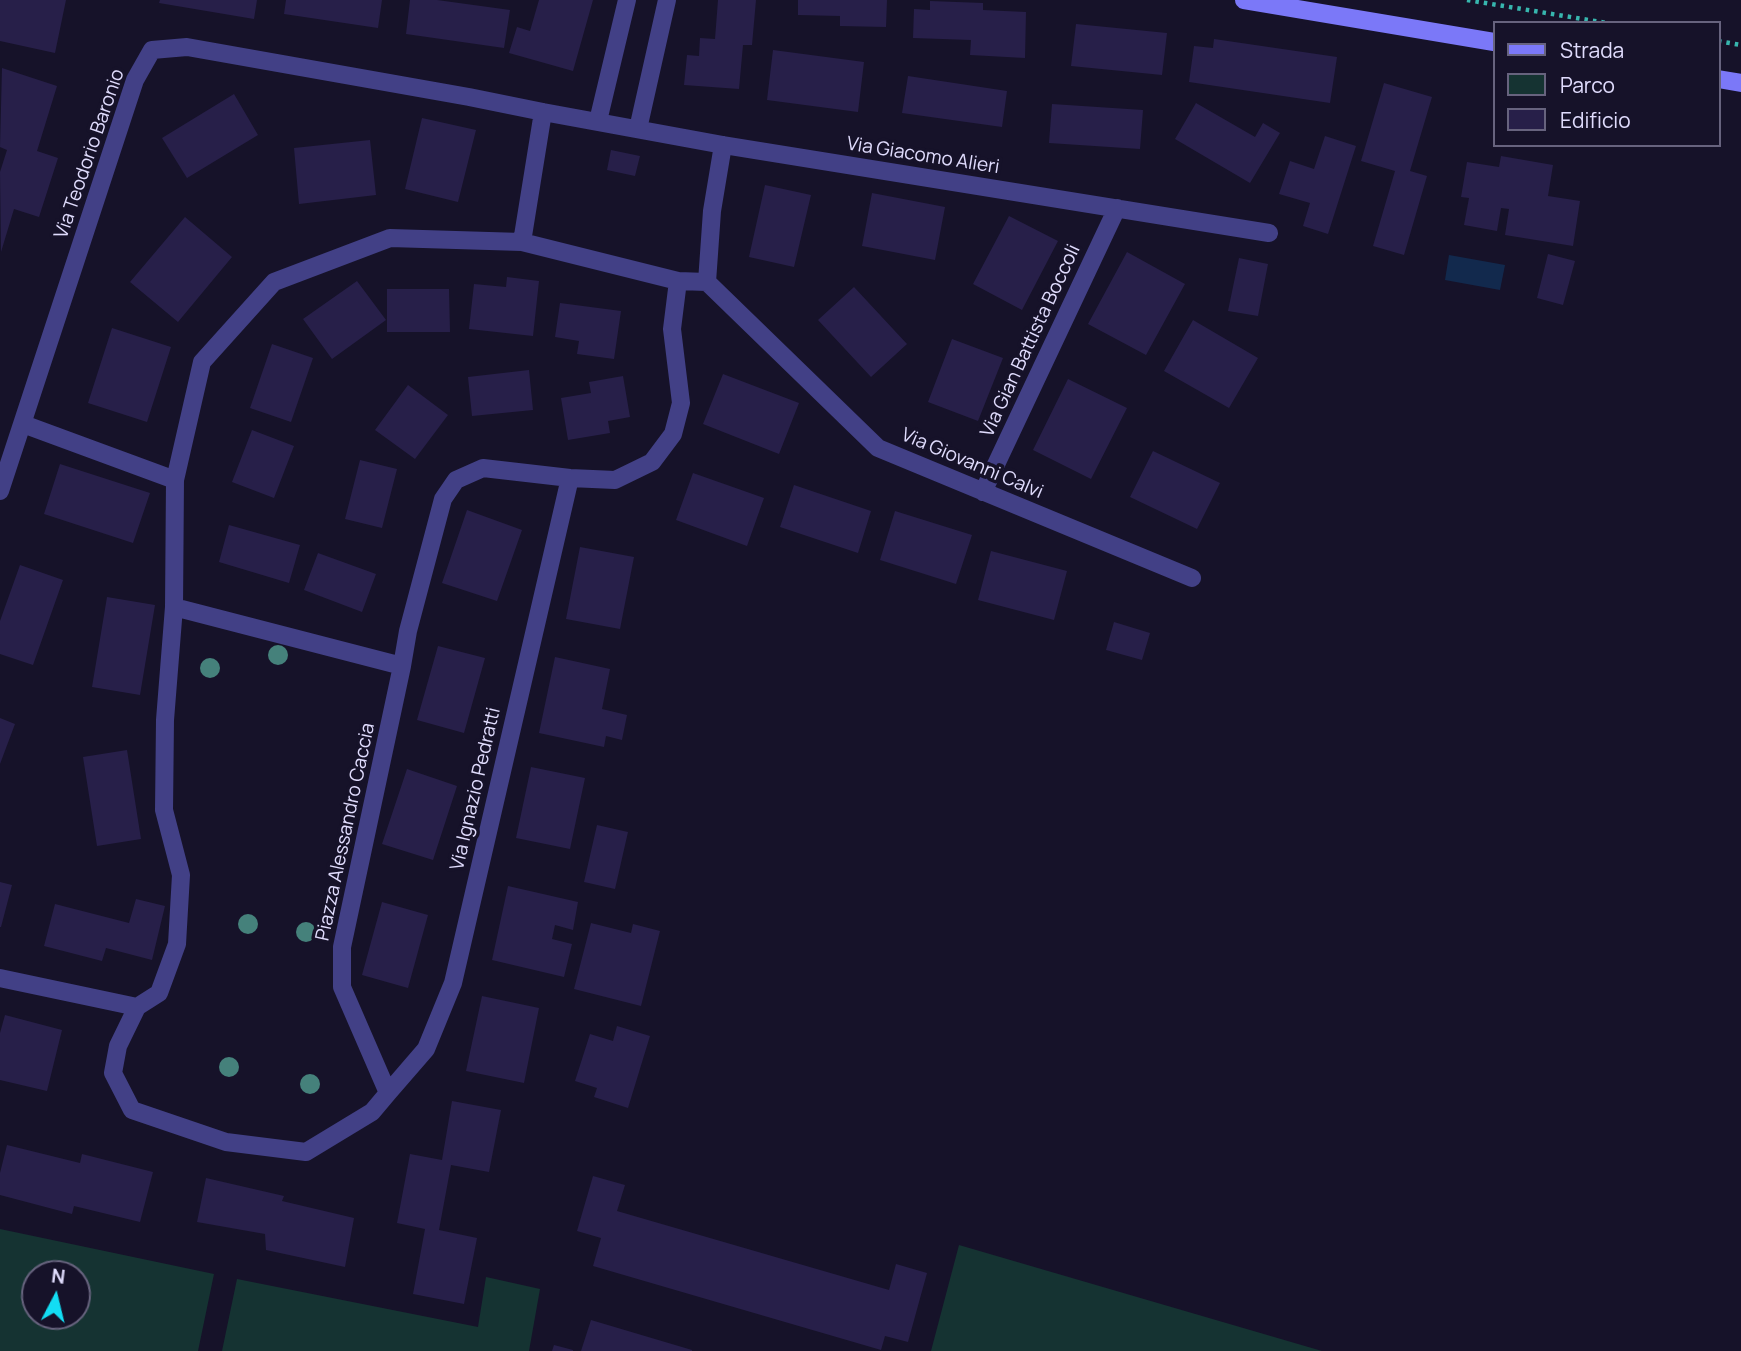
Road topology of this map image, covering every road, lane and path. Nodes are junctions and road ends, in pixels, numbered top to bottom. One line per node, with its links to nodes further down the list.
1 (627, 0): 12 (street)
2 (667, 0): 13 (street)
3 (1244, 0): 7 (street)
4 (1466, 0): 5 (path)
5 (1595, 21)
6 (1720, 41): 8 (path)
7 (1492, 42)
8 (1741, 45)
9 (1720, 79): 10 (street)
10 (1741, 83)
11 (543, 112): 12 (street, Via Giacomo Alieri); 17 (street); 20 (street, Via Teodorio Baronio)
12 (598, 121): 13 (street, Via Giacomo Alieri)
13 (638, 130): 14 (street, Via Giacomo Alieri)
14 (723, 145): 15 (street, Via Giacomo Alieri); 19 (street)
15 (1117, 208): 16 (street, Via Giacomo Alieri); 24 (street, Via Gian Battista Boccoli)
16 (1269, 233)
17 (522, 242): 18 (street); 22 (street)
18 (678, 281): 19 (street); 21 (street, Piazza Alessandro Caccia)
19 (707, 282): 24 (street, Via Giovanni Calvi)
20 (23, 424): 22 (street); 23 (street, Via Teodorio Baronio)
21 (569, 478): 27 (street, Piazza Alessandro Caccia); 30 (street, Via Ignazio Pedratti)
22 (175, 480): 26 (street)
23 (0, 491)
24 (983, 492): 25 (street, Via Giovanni Calvi)
25 (1192, 578)
26 (174, 607): 27 (street); 29 (street)
27 (402, 666): 30 (street, Piazza Alessandro Caccia)
28 (0, 978): 29 (street)
29 (138, 1007): 30 (street)
30 (388, 1093)

